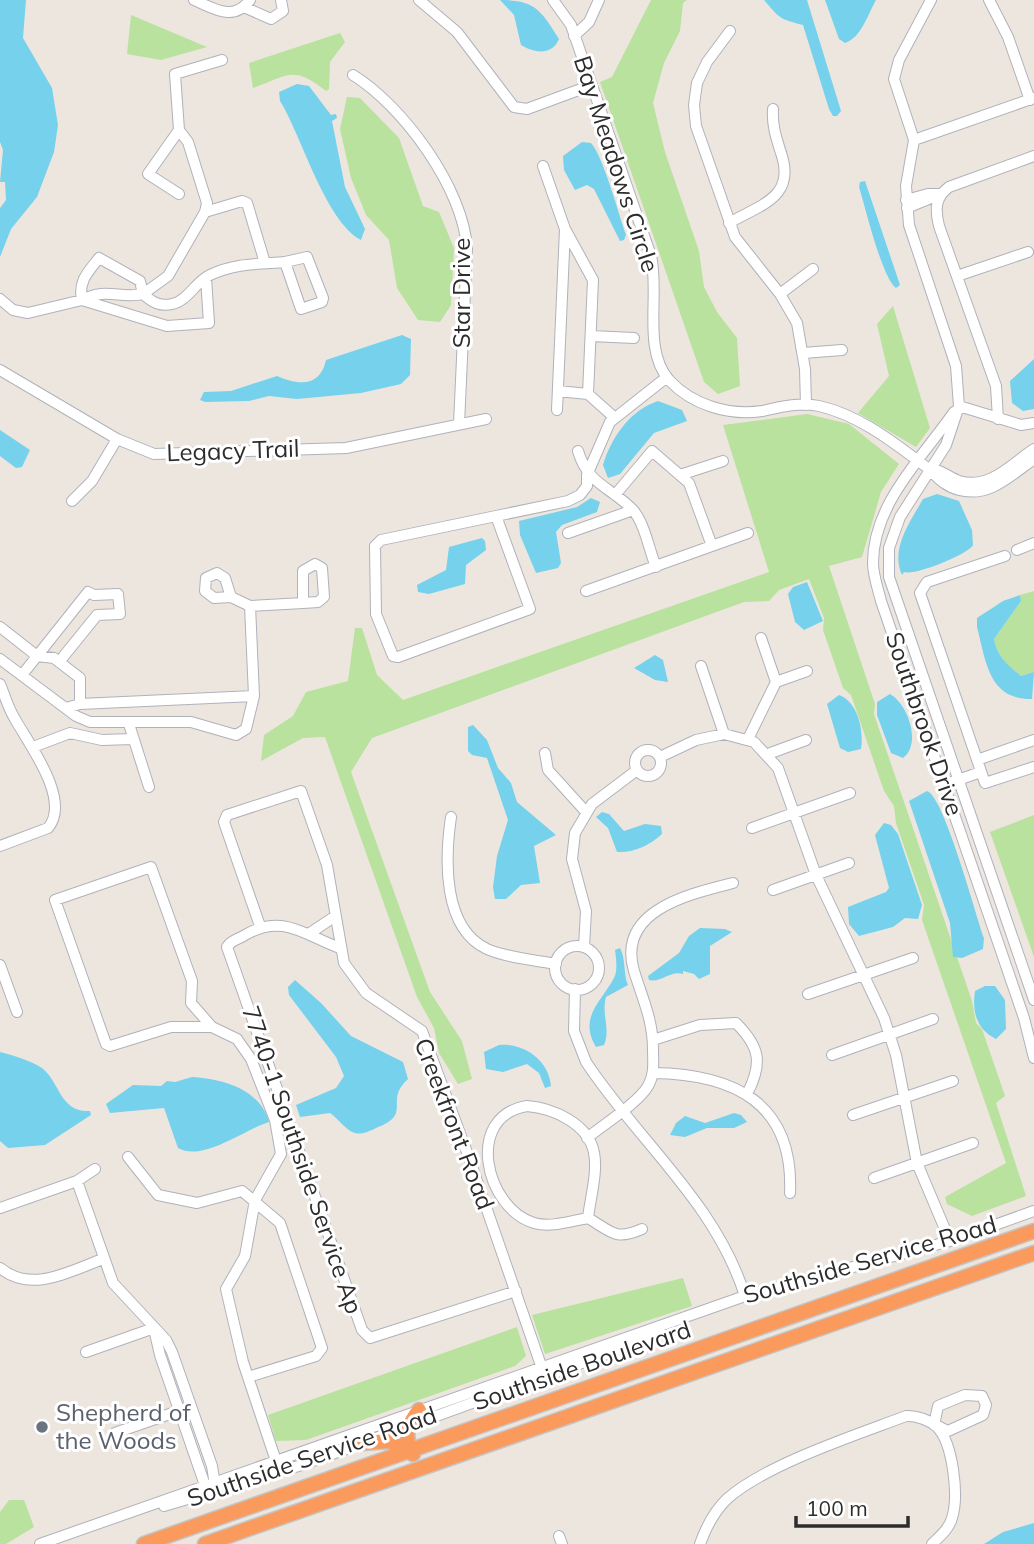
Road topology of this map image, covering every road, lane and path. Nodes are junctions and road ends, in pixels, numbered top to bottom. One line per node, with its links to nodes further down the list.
1 (194, 0): 8 (street)
2 (281, 0): 8 (street)
3 (419, 0): 13 (street)
4 (553, 0): 10 (street, Bay Meadows Circle)
5 (599, 0): 10 (street)
6 (931, 0): 17 (street, Southbrook Drive)
7 (989, 0): 14 (street)
8 (247, 4)
9 (730, 31): 24 (street)
10 (575, 36): 13 (street, Bay Meadows Circle)
11 (222, 60): 16 (street)
12 (353, 75): 50 (street, Star Drive)
13 (592, 85): 41 (street, Bay Meadows Circle)
14 (1032, 99): 17 (street)
15 (773, 109): 24 (street)
16 (179, 130): 20 (street); 23 (street)
17 (914, 140): 22 (street, Southbrook Drive)
18 (1034, 156): 21 (street)
19 (543, 166): 25 (street)
20 (179, 194)
21 (941, 194): 22 (street); 30 (street)
22 (907, 204): 45 (street, Southbrook Drive)
23 (205, 212): 27 (street); 32 (street)
24 (729, 223): 33 (street)
25 (565, 229): 36 (street); 42 (street)
26 (1028, 252): 30 (street)
27 (265, 262): 28 (street); 31 (street)
28 (285, 262): 28 (street)
29 (813, 269): 33 (street)
30 (957, 276): 49 (street)
31 (206, 278): 32 (street); 35 (street)
32 (144, 294): 35 (street); 35 (street)
33 (780, 294): 39 (street)
34 (0, 299): 35 (street)
35 (82, 300)
36 (591, 336): 37 (street); 43 (street)
37 (634, 338)
38 (842, 350): 39 (street)
39 (803, 353): 44 (street)
40 (0, 370): 52 (street, Legacy Trail)
41 (667, 377): 44 (street); 47 (street)
42 (558, 391): 43 (street); 46 (street)
43 (588, 394): 47 (street)
44 (806, 405): 57 (street)
45 (958, 406): 49 (street); 57 (street, Southbrook Drive); 58 (street, Southbrook Drive)
46 (557, 410)
47 (615, 418): 60 (street)
48 (486, 419): 50 (street, Legacy Trail)
49 (998, 419): 51 (street)
50 (460, 424): 52 (street, Legacy Trail)
51 (1034, 424)
52 (117, 439): 62 (street)
53 (1034, 449): 58 (street)
54 (578, 451): 60 (street)
55 (1034, 459): 58 (street)
56 (723, 461): 59 (street)
57 (918, 462): 58 (street); 75 (street, Southbrook Drive)
58 (929, 469): 73 (street, Southbrook Drive)
59 (683, 474): 61 (street); 68 (street)
60 (587, 475): 61 (street); 64 (street)
61 (614, 495): 63 (street)
62 (72, 501)
63 (633, 510): 65 (street); 71 (street)
64 (496, 516): 64 (street)
65 (568, 533)
66 (748, 533): 68 (street)
67 (1034, 543): 69 (street)
68 (712, 546): 71 (street)
69 (1017, 550)
70 (1005, 556): 101 (street)
71 (656, 567): 72 (street)
72 (586, 591)
73 (894, 596): 75 (street); 105 (street, Southbrook Drive)
74 (231, 597): 77 (street)
75 (881, 601): 106 (street, Southbrook Drive)
76 (303, 603): 77 (street)
77 (250, 606): 88 (street)
78 (0, 627): 80 (street)
79 (761, 638): 86 (street)
80 (37, 656): 82 (street); 82 (street); 85 (street)
81 (0, 659): 85 (street)
82 (60, 662): 89 (street)
83 (701, 666): 92 (street)
84 (807, 671): 86 (street)
85 (22, 675): 90 (street)
86 (776, 682): 94 (street)
87 (0, 684): 97 (street)
88 (254, 696): 89 (street); 91 (street)
89 (80, 704): 90 (street)
90 (66, 708): 91 (street)
91 (129, 724): 93 (street)
92 (724, 734): 94 (street); 100 (street)
93 (132, 739): 97 (street); 107 (street)
94 (748, 739): 99 (street)
95 (806, 740): 99 (street)
96 (1034, 740): 101 (street)
97 (33, 747): 113 (street)
98 (545, 753): 109 (street)
99 (768, 754): 110 (street)
100 (660, 757): 103 (street); 103 (street)
101 (977, 760): 104 (street)
102 (1034, 767): 104 (street)
103 (637, 770): 109 (street)
104 (981, 772): 105 (street)
105 (958, 780): 106 (street); 130 (street, Southbrook Drive)
106 (945, 785): 137 (street, Southbrook Drive)
107 (149, 787)
108 (850, 793): 110 (street)
109 (586, 812): 121 (street)
110 (794, 813): 112 (street); 115 (street)
111 (451, 817): 124 (street)
112 (752, 828)
113 (0, 846)
114 (849, 863): 115 (street)
115 (816, 875): 117 (street); 126 (street)
116 (733, 883): 135 (street)
117 (773, 890)
118 (334, 917): 119 (street, Creekfront Road); 120 (street); 122 (street, Creekfront Road)
119 (260, 926): 120 (street); 162 (street, 7740-1 Southside Service Ap)
120 (310, 933): 122 (street)
121 (584, 947): 124 (street); 128 (street)
122 (340, 948): 162 (street, Creekfront Road)
123 (913, 958): 126 (street)
124 (556, 964): 128 (street)
125 (0, 965): 127 (street)
126 (864, 975): 129 (street); 134 (street)
127 (3, 984): 131 (street)
128 (575, 989): 142 (street)
129 (808, 994)
130 (1034, 1000)
131 (17, 1012)
132 (933, 1019): 134 (street)
133 (212, 1027): 133 (street); 152 (street)
134 (890, 1035): 136 (street); 141 (street)
135 (653, 1040): 138 (street); 140 (street)
136 (832, 1055)
137 (1034, 1058)
138 (653, 1073): 140 (street); 142 (street)
139 (953, 1081): 141 (street)
140 (747, 1094): 151 (street)
141 (904, 1098): 143 (street); 147 (street)
142 (622, 1109): 144 (street); 163 (street)
143 (853, 1115)
144 (587, 1138): 155 (street); 155 (street)
145 (973, 1143): 147 (street)
146 (128, 1157): 152 (street)
147 (917, 1163): 149 (street); 158 (street)
148 (95, 1169): 150 (street)
149 (874, 1178)
150 (77, 1181): 153 (street); 160 (street)
151 (790, 1193)
152 (255, 1200): 168 (street); 168 (street)
153 (0, 1208)
154 (1034, 1211): 158 (street, Southside Service Road)
155 (588, 1218): 156 (street)
156 (642, 1229)
157 (1034, 1231): 177 (highway, Southside Boulevard)
158 (950, 1241): 163 (street, Southside Service Road)
159 (1034, 1254): 179 (highway, Southside Boulevard)
160 (103, 1259): 161 (street); 165 (street)
161 (0, 1268)
162 (516, 1291): 167 (street)
163 (745, 1296): 164 (street, Southside Service Road)
164 (707, 1310): 167 (street, Southside Service Road); 169 (street, Southside Service Road)
165 (154, 1328): 166 (street); 170 (street); 172 (street)
166 (86, 1352)
167 (541, 1366): 169 (street); 171 (street, Southside Service Road)
168 (248, 1377): 178 (street)
169 (545, 1377): 173 (street, Southside Service Road)
170 (191, 1406): 172 (street); 180 (street)
171 (419, 1410): 173 (highway); 178 (street, Southside Service Road)
172 (179, 1411): 175 (street); 180 (street)
173 (408, 1425): 176 (street, Southside Service Road); 177 (highway)
174 (934, 1425): 174 (street); 185 (street); 186 (street)
175 (115, 1433)
176 (363, 1443): 177 (highway); 178 (street, Southside Service Road)
177 (410, 1451): 179 (highway); 181 (highway, Southside Boulevard)
178 (277, 1464): 180 (street, Southside Service Road)
179 (429, 1465): 184 (highway, Southside Boulevard)
180 (211, 1488): 182 (street, Southside Service Road)
181 (158, 1541): 183 (highway, Southside Boulevard)
182 (40, 1544)
183 (144, 1544)
184 (205, 1544)
185 (700, 1544)
186 (932, 1544)

